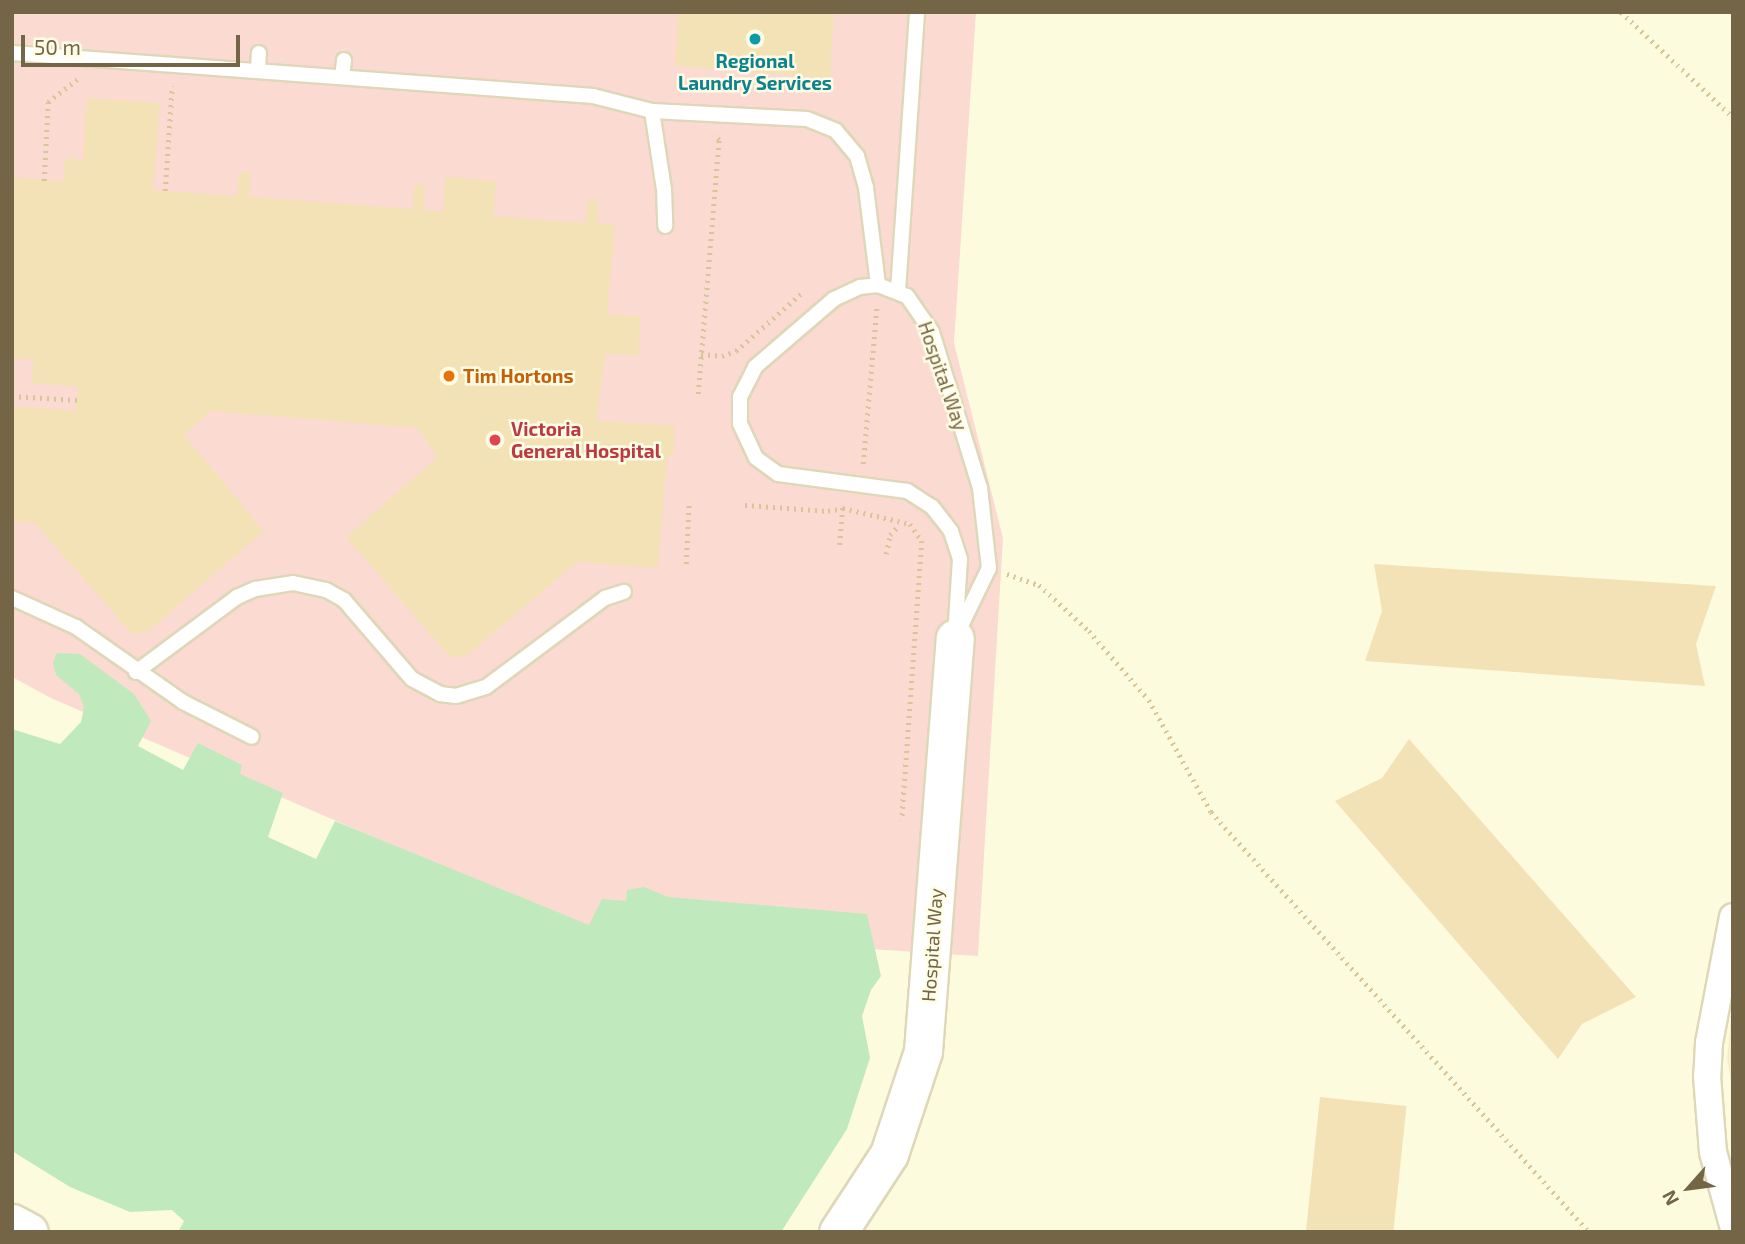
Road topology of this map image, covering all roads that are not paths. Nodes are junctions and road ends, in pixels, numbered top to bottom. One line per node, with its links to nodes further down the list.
1 (917, 12): 16 (lane)
2 (92, 41): 6 (lane)
3 (176, 47): 8 (lane)
4 (12, 53): 6 (lane)
5 (259, 53): 10 (lane)
6 (91, 58): 8 (lane)
7 (344, 60): 11 (lane)
8 (174, 64): 10 (lane)
9 (425, 66): 12 (lane)
10 (258, 70): 11 (lane)
11 (342, 77): 12 (lane)
12 (424, 83): 13 (lane)
13 (652, 111): 14 (lane); 15 (lane)
14 (665, 226)
15 (878, 285): 16 (lane, Hospital Way); 19 (lane, Hospital Way)
16 (898, 291): 19 (lane, Hospital Way)
17 (624, 592): 20 (lane)
18 (12, 598): 20 (lane)
19 (955, 638): 26 (street, Hospital Way)
20 (135, 672): 21 (lane)
21 (252, 737)
22 (1733, 917): 24 (street)
23 (12, 1223): 25 (street)
24 (1733, 1225)
25 (29, 1232)
26 (838, 1232)

